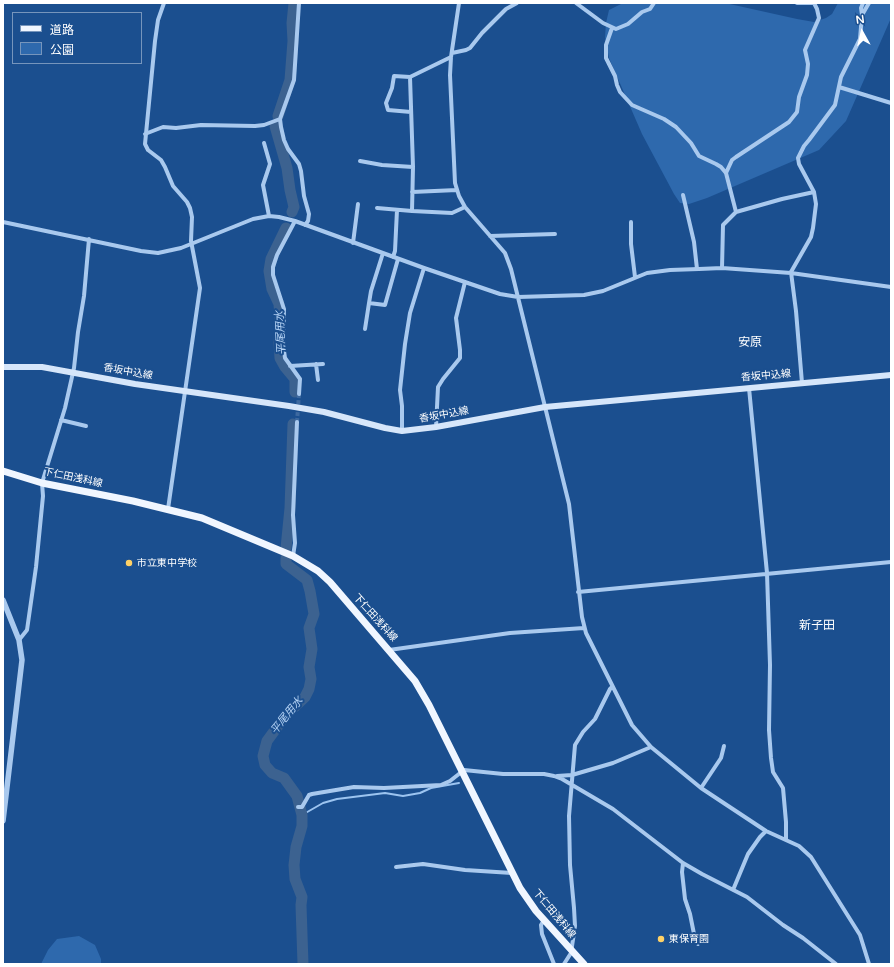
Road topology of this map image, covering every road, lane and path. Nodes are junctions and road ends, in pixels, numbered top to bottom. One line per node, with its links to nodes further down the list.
1 (164, 3): 19 (street)
2 (299, 3): 18 (street)
3 (459, 3): 13 (street)
4 (517, 3): 13 (street)
5 (576, 3): 12 (street)
6 (654, 3): 12 (street)
7 (797, 3): 8 (street)
8 (813, 3): 23 (street)
9 (863, 3): 11 (street)
10 (869, 3): 11 (street)
11 (862, 15): 15 (street)
12 (612, 28): 23 (street)
13 (452, 55): 14 (street); 24 (street)
14 (410, 76): 17 (street); 17 (street)
15 (839, 87): 16 (street); 26 (street)
16 (891, 104)
17 (411, 112): 22 (street)
18 (280, 119): 19 (street); 38 (street)
19 (146, 134): 43 (street)
20 (264, 143): 34 (street)
21 (360, 160): 22 (street)
22 (413, 167): 25 (street)
23 (726, 173): 33 (street)
24 (456, 190): 25 (street); 29 (street)
25 (412, 192): 32 (street)
26 (814, 192): 33 (street); 50 (street)
27 (683, 195): 49 (street)
28 (358, 204): 42 (street)
29 (465, 207): 32 (street); 40 (street)
30 (377, 208): 31 (street)
31 (397, 210): 32 (street); 45 (street)
32 (412, 211)
33 (736, 212): 48 (street)
34 (270, 216): 35 (street); 43 (street)
35 (295, 221): 38 (street); 59 (street)
36 (3, 222): 41 (street)
37 (631, 222): 51 (street)
38 (305, 225): 42 (street)
39 (555, 234): 40 (street)
40 (490, 236): 54 (street)
41 (89, 239): 43 (street); 61 (street)
42 (353, 242): 44 (street)
43 (192, 243): 66 (street)
44 (383, 253): 45 (street); 55 (street)
45 (393, 257): 46 (street)
46 (398, 259): 47 (street); 55 (street)
47 (424, 268): 52 (street); 73 (street)
48 (722, 268): 49 (street); 50 (street)
49 (697, 269): 51 (street)
50 (791, 273): 53 (street); 64 (street)
51 (635, 277): 54 (street)
52 (465, 282): 54 (street); 72 (street)
53 (891, 287)
54 (518, 297): 68 (street)
55 (369, 303): 56 (street)
56 (365, 329)
57 (316, 364): 58 (street); 59 (street); 63 (street)
58 (323, 364)
59 (290, 366): 67 (street)
60 (3, 367): 61 (main road, 香坂中込線)
61 (73, 372): 66 (main road, 香坂中込線); 69 (street)
62 (891, 375): 64 (main road, 香坂中込線)
63 (318, 380)
64 (802, 383): 65 (main road, 香坂中込線)
65 (749, 388): 68 (main road, 香坂中込線); 79 (street)
66 (184, 392): 73 (main road, 香坂中込線); 76 (street)
67 (299, 394)
68 (544, 407): 72 (main road, 香坂中込線); 80 (street)
69 (61, 420): 71 (street); 75 (street)
70 (297, 422): 77 (street)
71 (86, 426)
72 (436, 427): 73 (main road, 香坂中込線)
73 (402, 430)
74 (3, 471): 75 (main road, 下仁田浅科線)
75 (42, 482): 76 (main road, 下仁田浅科線); 83 (street)
76 (168, 509): 77 (main road, 下仁田浅科線)
77 (293, 556): 84 (main road, 下仁田浅科線)
78 (891, 562): 79 (street)
79 (767, 573): 80 (street); 96 (street)
80 (578, 592): 82 (street)
81 (3, 600): 83 (street)
82 (584, 628): 84 (street); 85 (street)
83 (19, 640): 94 (street)
84 (389, 650): 88 (main road, 下仁田浅科線)
85 (612, 687): 87 (street); 89 (street)
86 (724, 746): 92 (street)
87 (651, 747): 89 (street); 92 (street)
88 (462, 771): 90 (street); 93 (street); 99 (main road, 下仁田浅科線)
89 (572, 775): 90 (street); 91 (street)
90 (554, 776): 91 (street)
91 (571, 785): 97 (street); 103 (street)
92 (700, 788): 95 (street)
93 (300, 807)
94 (3, 821)
95 (766, 831): 96 (street); 100 (street)
96 (786, 840): 108 (street)
97 (683, 862): 100 (street); 102 (street)
98 (396, 867): 99 (street)
99 (512, 873): 101 (main road, 下仁田浅科線)
100 (733, 890): 107 (street)
101 (544, 920): 103 (main road, 下仁田浅科線); 104 (street)
102 (698, 944)
103 (572, 950): 105 (street); 106 (main road, 下仁田浅科線)
104 (554, 964)
105 (564, 964)
106 (584, 964)
107 (836, 964)
108 (869, 964)

